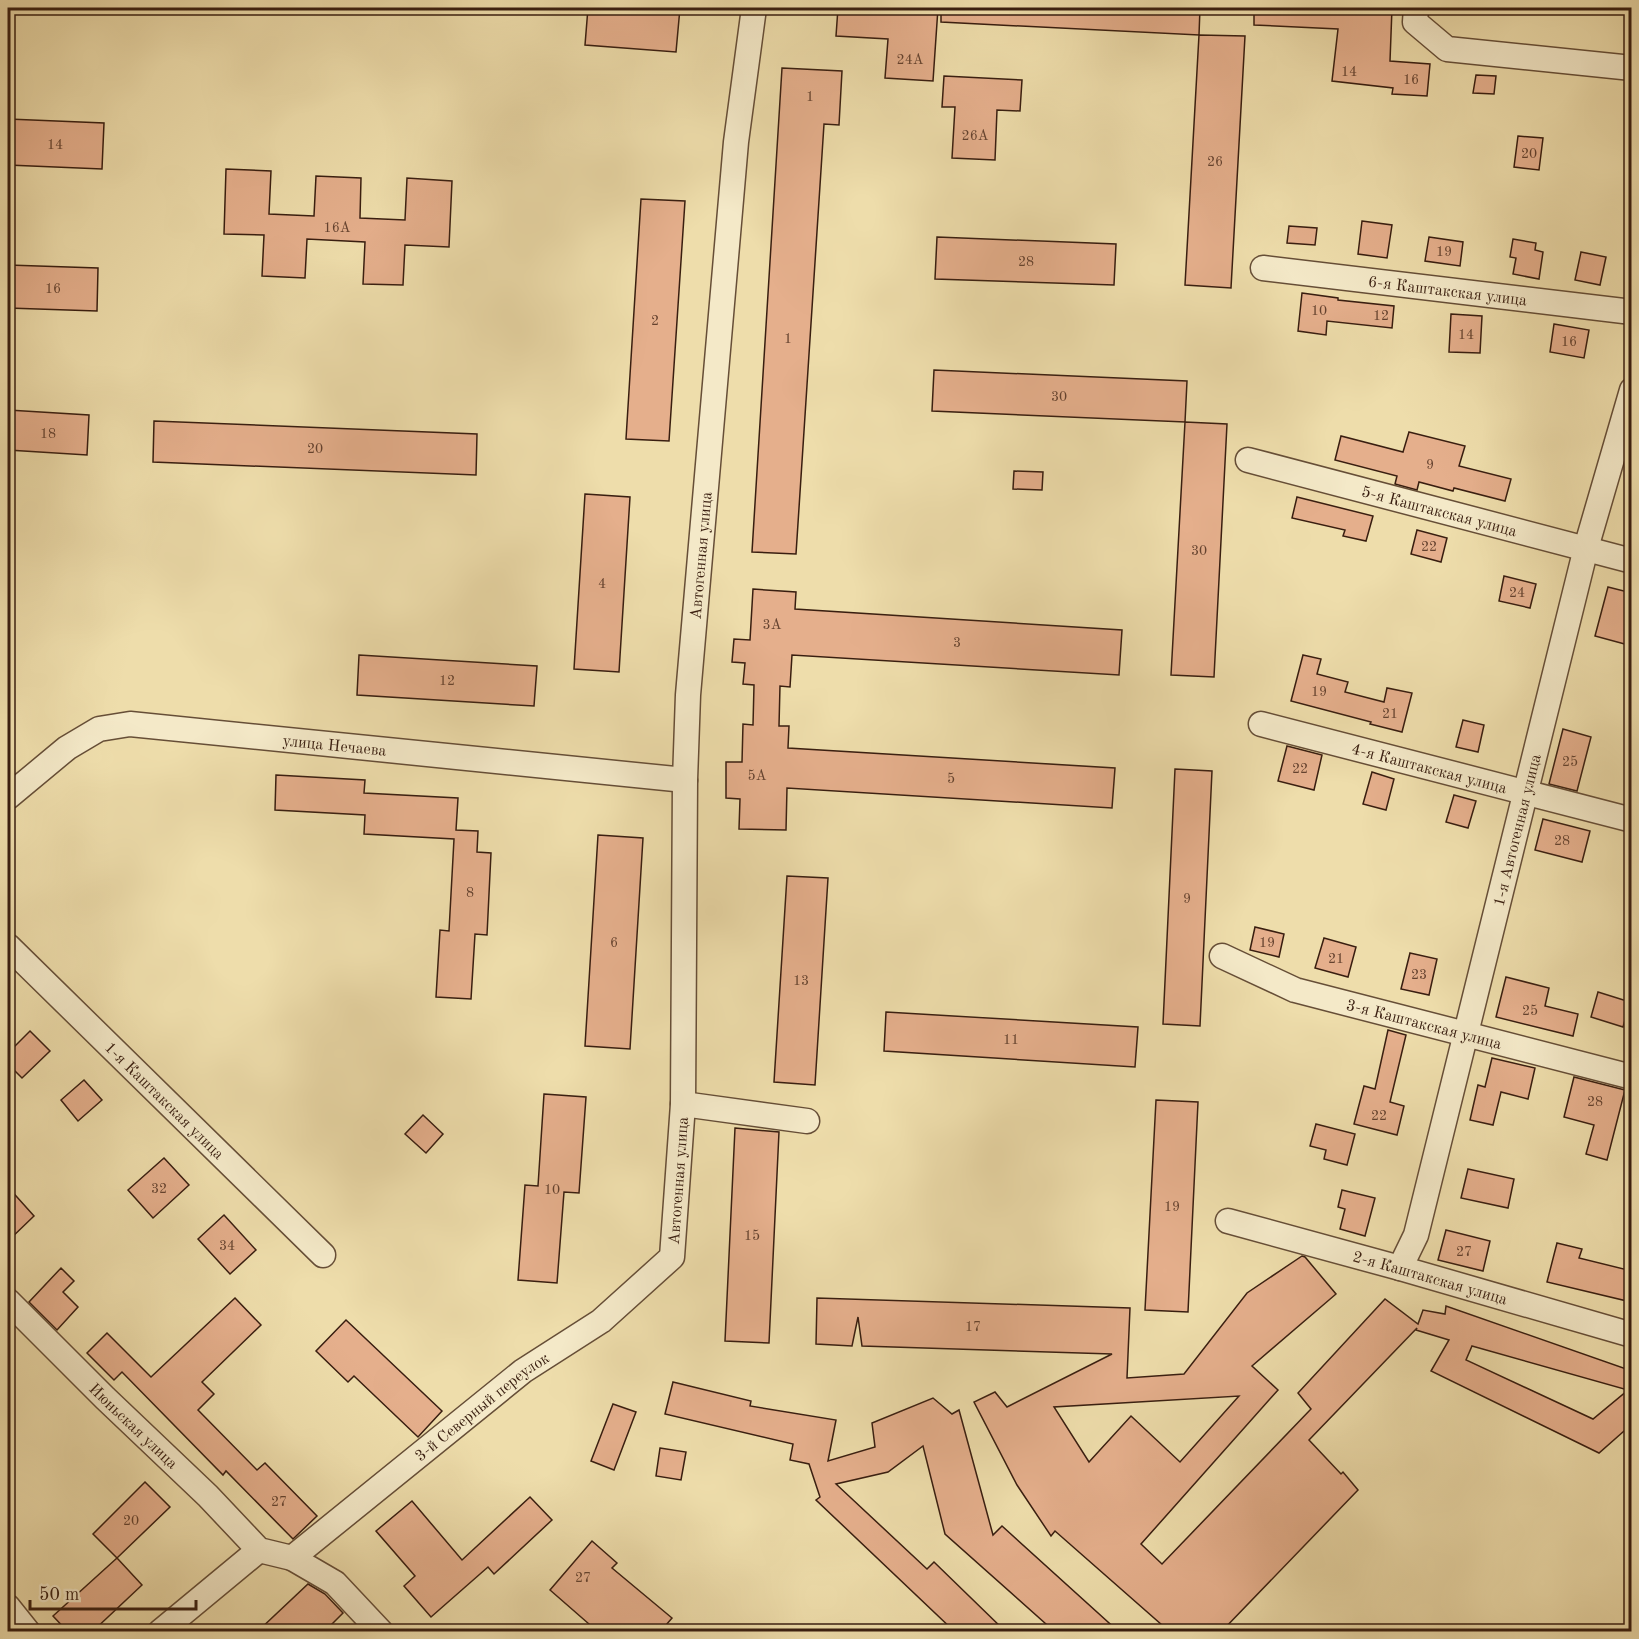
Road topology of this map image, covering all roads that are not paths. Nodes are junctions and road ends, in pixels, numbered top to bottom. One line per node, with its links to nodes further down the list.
1 (754, 8): 11 (street, Автогенная улица)
2 (1416, 8): 3 (street)
3 (1632, 68)
4 (1263, 267): 5 (street, 6-я Каштакская улица)
5 (1632, 312)
6 (1632, 390): 8 (street, 1-я Автогенная улица)
7 (1248, 460): 8 (street, 5-я Каштакская улица)
8 (1586, 548): 9 (street, 5-я Каштакская улица); 12 (street, 1-я Автогенная улица)
9 (1632, 561)
10 (1261, 724): 12 (street, 4-я Каштакская улица)
11 (685, 780): 13 (street, улица Нечаева); 19 (street, Автогенная улица)
12 (1526, 792): 14 (street, 4-я Каштакская улица); 17 (street, 1-я Автогенная улица)
13 (8, 796)
14 (1632, 820)
15 (8, 946): 22 (street, 1-я Каштакская улица)
16 (1222, 957): 17 (street, 3-я Каштакская улица)
17 (1464, 1035): 18 (street, 3-я Каштакская улица); 24 (street, 1-я Автогенная улица)
18 (1632, 1077)
19 (683, 1104): 20 (street, Автогенная улица); 23 (street, Автогенная улица)
20 (807, 1121)
21 (1228, 1221): 24 (street, 2-я Каштакская улица)
22 (323, 1255)
23 (672, 1257): 28 (street, 3-й Северный переулок)
24 (1400, 1268): 26 (street, 2-я Каштакская улица)
25 (8, 1301): 27 (street, Июньская улица)
26 (1632, 1335)
27 (259, 1550): 28 (street); 31 (street)
28 (292, 1558): 32 (street)
29 (8, 1607): 30 (street)
30 (28, 1632)
31 (160, 1632)
32 (381, 1632)

